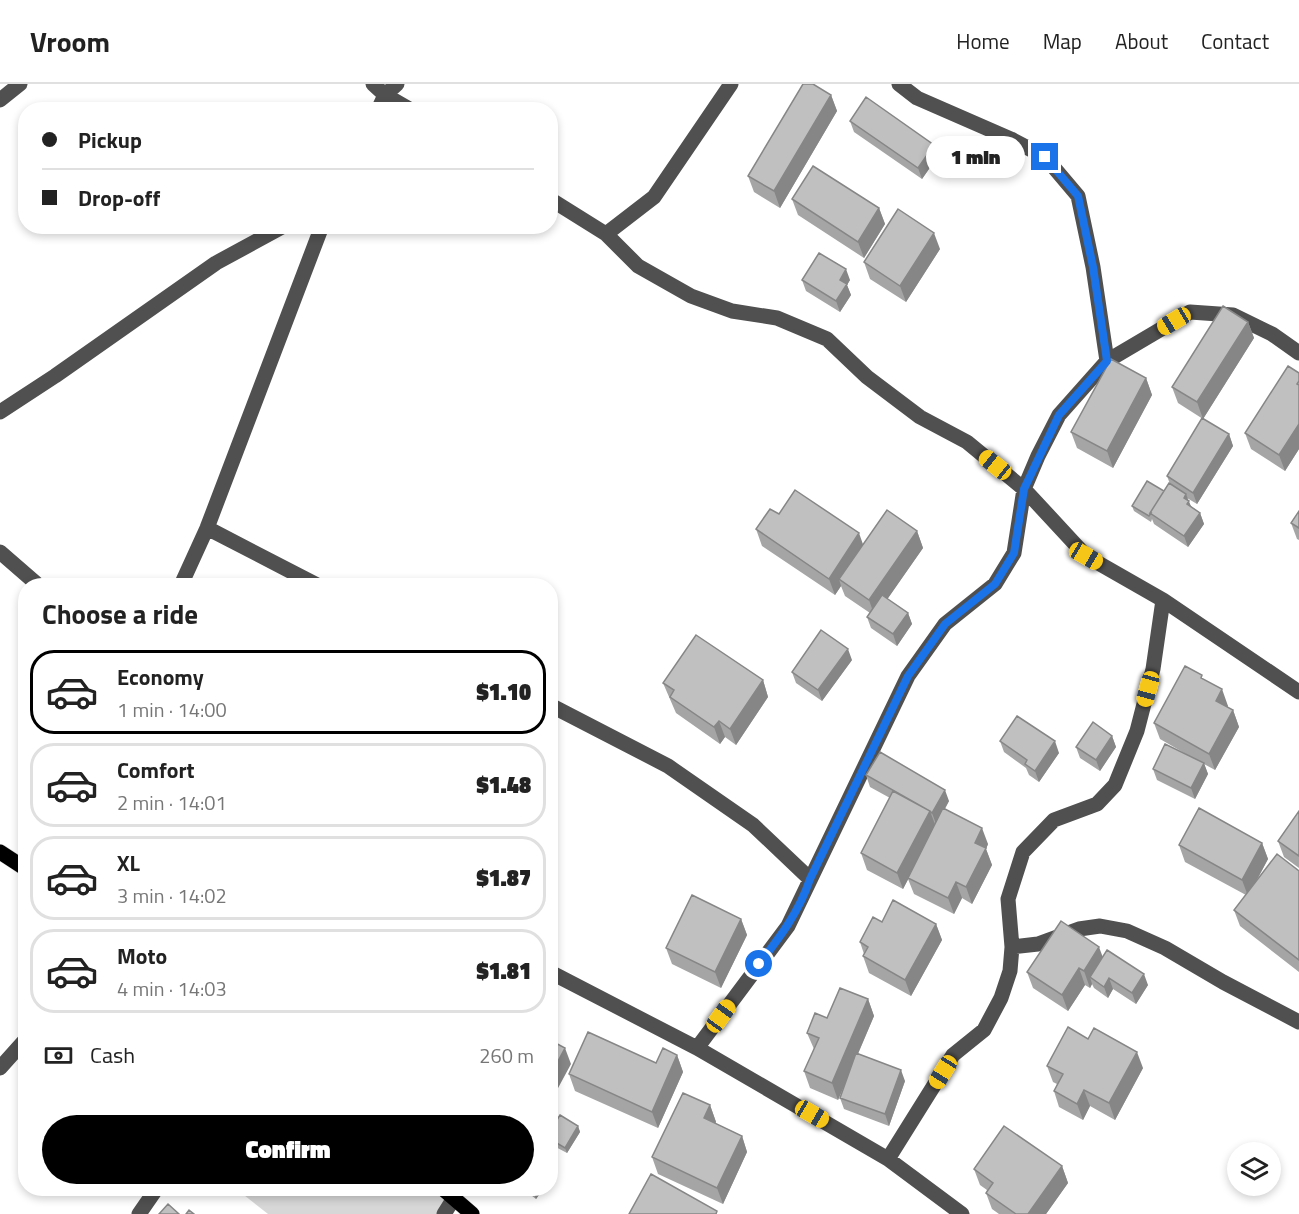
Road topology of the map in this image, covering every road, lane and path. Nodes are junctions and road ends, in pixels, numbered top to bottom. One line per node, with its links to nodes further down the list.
1 (20, 84): 7 (street)
2 (374, 84): 6 (street)
3 (397, 84): 6 (street)
4 (731, 84): 13 (street)
5 (899, 84): 15 (street)
6 (385, 95): 8 (street); 9 (street)
7 (0, 100)
8 (382, 102)
9 (397, 102)
10 (558, 204): 13 (street)
11 (269, 234): 16 (street)
12 (319, 234): 18 (street)
13 (606, 234): 17 (street)
14 (1299, 353): 15 (street)
15 (1107, 361): 17 (street)
16 (0, 412)
17 (1024, 489): 23 (street); 28 (street)
18 (207, 528): 21 (street); 22 (street)
19 (0, 552): 20 (street)
20 (30, 578)
21 (184, 578)
22 (303, 578)
23 (1163, 600): 24 (street); 29 (street)
24 (1299, 692)
25 (558, 709): 28 (street)
26 (0, 852): 27 (main road)
27 (18, 861)
28 (810, 879): 33 (street)
29 (1012, 947): 31 (street); 35 (street)
30 (558, 976): 33 (street)
31 (1299, 1022)
32 (18, 1048): 34 (street)
33 (698, 1048): 35 (street)
34 (0, 1068)
35 (888, 1159): 42 (street)
36 (151, 1196): 39 (street)
37 (447, 1196): 40 (street)
38 (451, 1196): 41 (main road)
39 (139, 1214)
40 (444, 1214)
41 (472, 1214)
42 (962, 1214)

